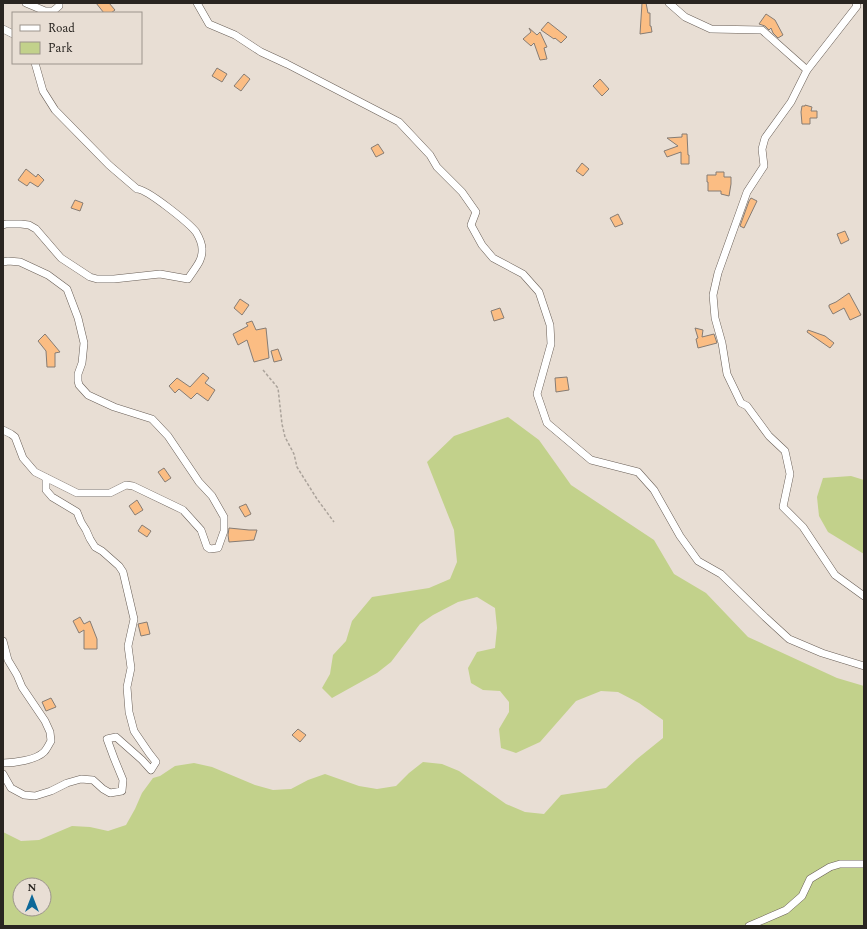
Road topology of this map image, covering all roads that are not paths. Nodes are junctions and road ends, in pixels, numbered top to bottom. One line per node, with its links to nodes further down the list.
1 (26, 3): 2 (street)
2 (59, 3)
3 (197, 3): 16 (street)
4 (669, 3): 9 (street)
5 (856, 3): 9 (street)
6 (3, 29): 7 (street)
7 (12, 34)
8 (35, 64): 10 (street)
9 (808, 70): 14 (street)
10 (3, 225)
11 (3, 262): 13 (street)
12 (3, 430): 13 (street)
13 (46, 478): 18 (street)
14 (864, 596)
15 (3, 641): 17 (street)
16 (864, 666)
17 (3, 763)
18 (3, 774)
19 (864, 864): 20 (street)
20 (749, 926)

